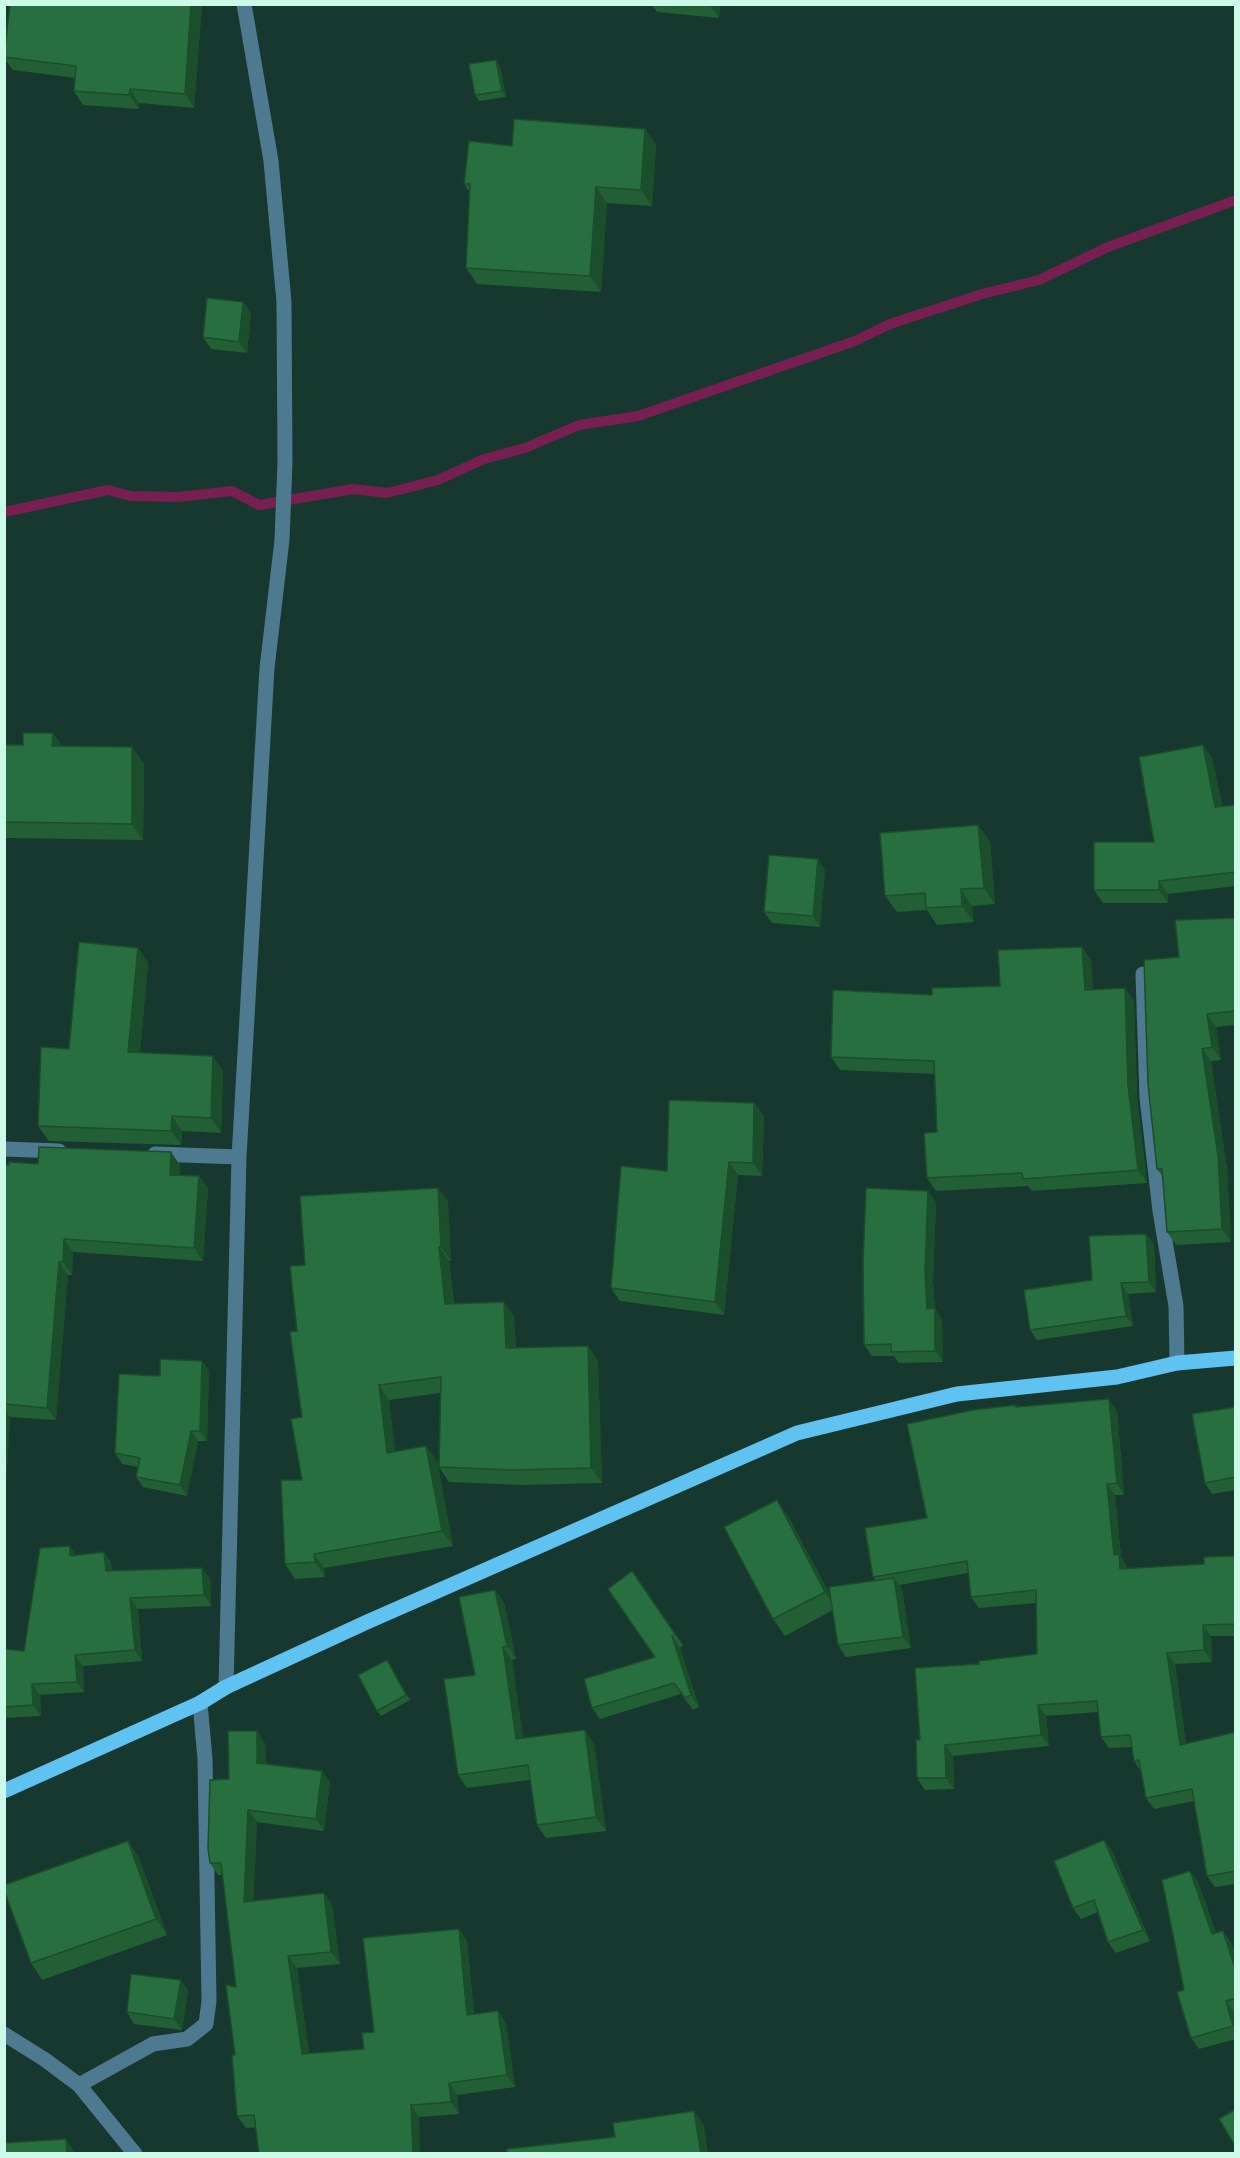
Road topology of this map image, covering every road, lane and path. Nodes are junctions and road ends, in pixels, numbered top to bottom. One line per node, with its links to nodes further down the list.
1 (244, 4): 6 (street)
2 (1143, 974): 8 (street)
3 (4, 1149): 4 (street)
4 (75, 1151)
5 (145, 1154): 6 (street)
6 (239, 1157): 9 (street)
7 (1236, 1358): 8 (main road)
8 (1177, 1363): 9 (main road)
9 (226, 1687): 10 (main road)
10 (200, 1703): 11 (main road); 13 (street)
11 (4, 1791)
12 (4, 2034): 13 (street)
13 (79, 2085): 14 (street)
14 (135, 2154)

